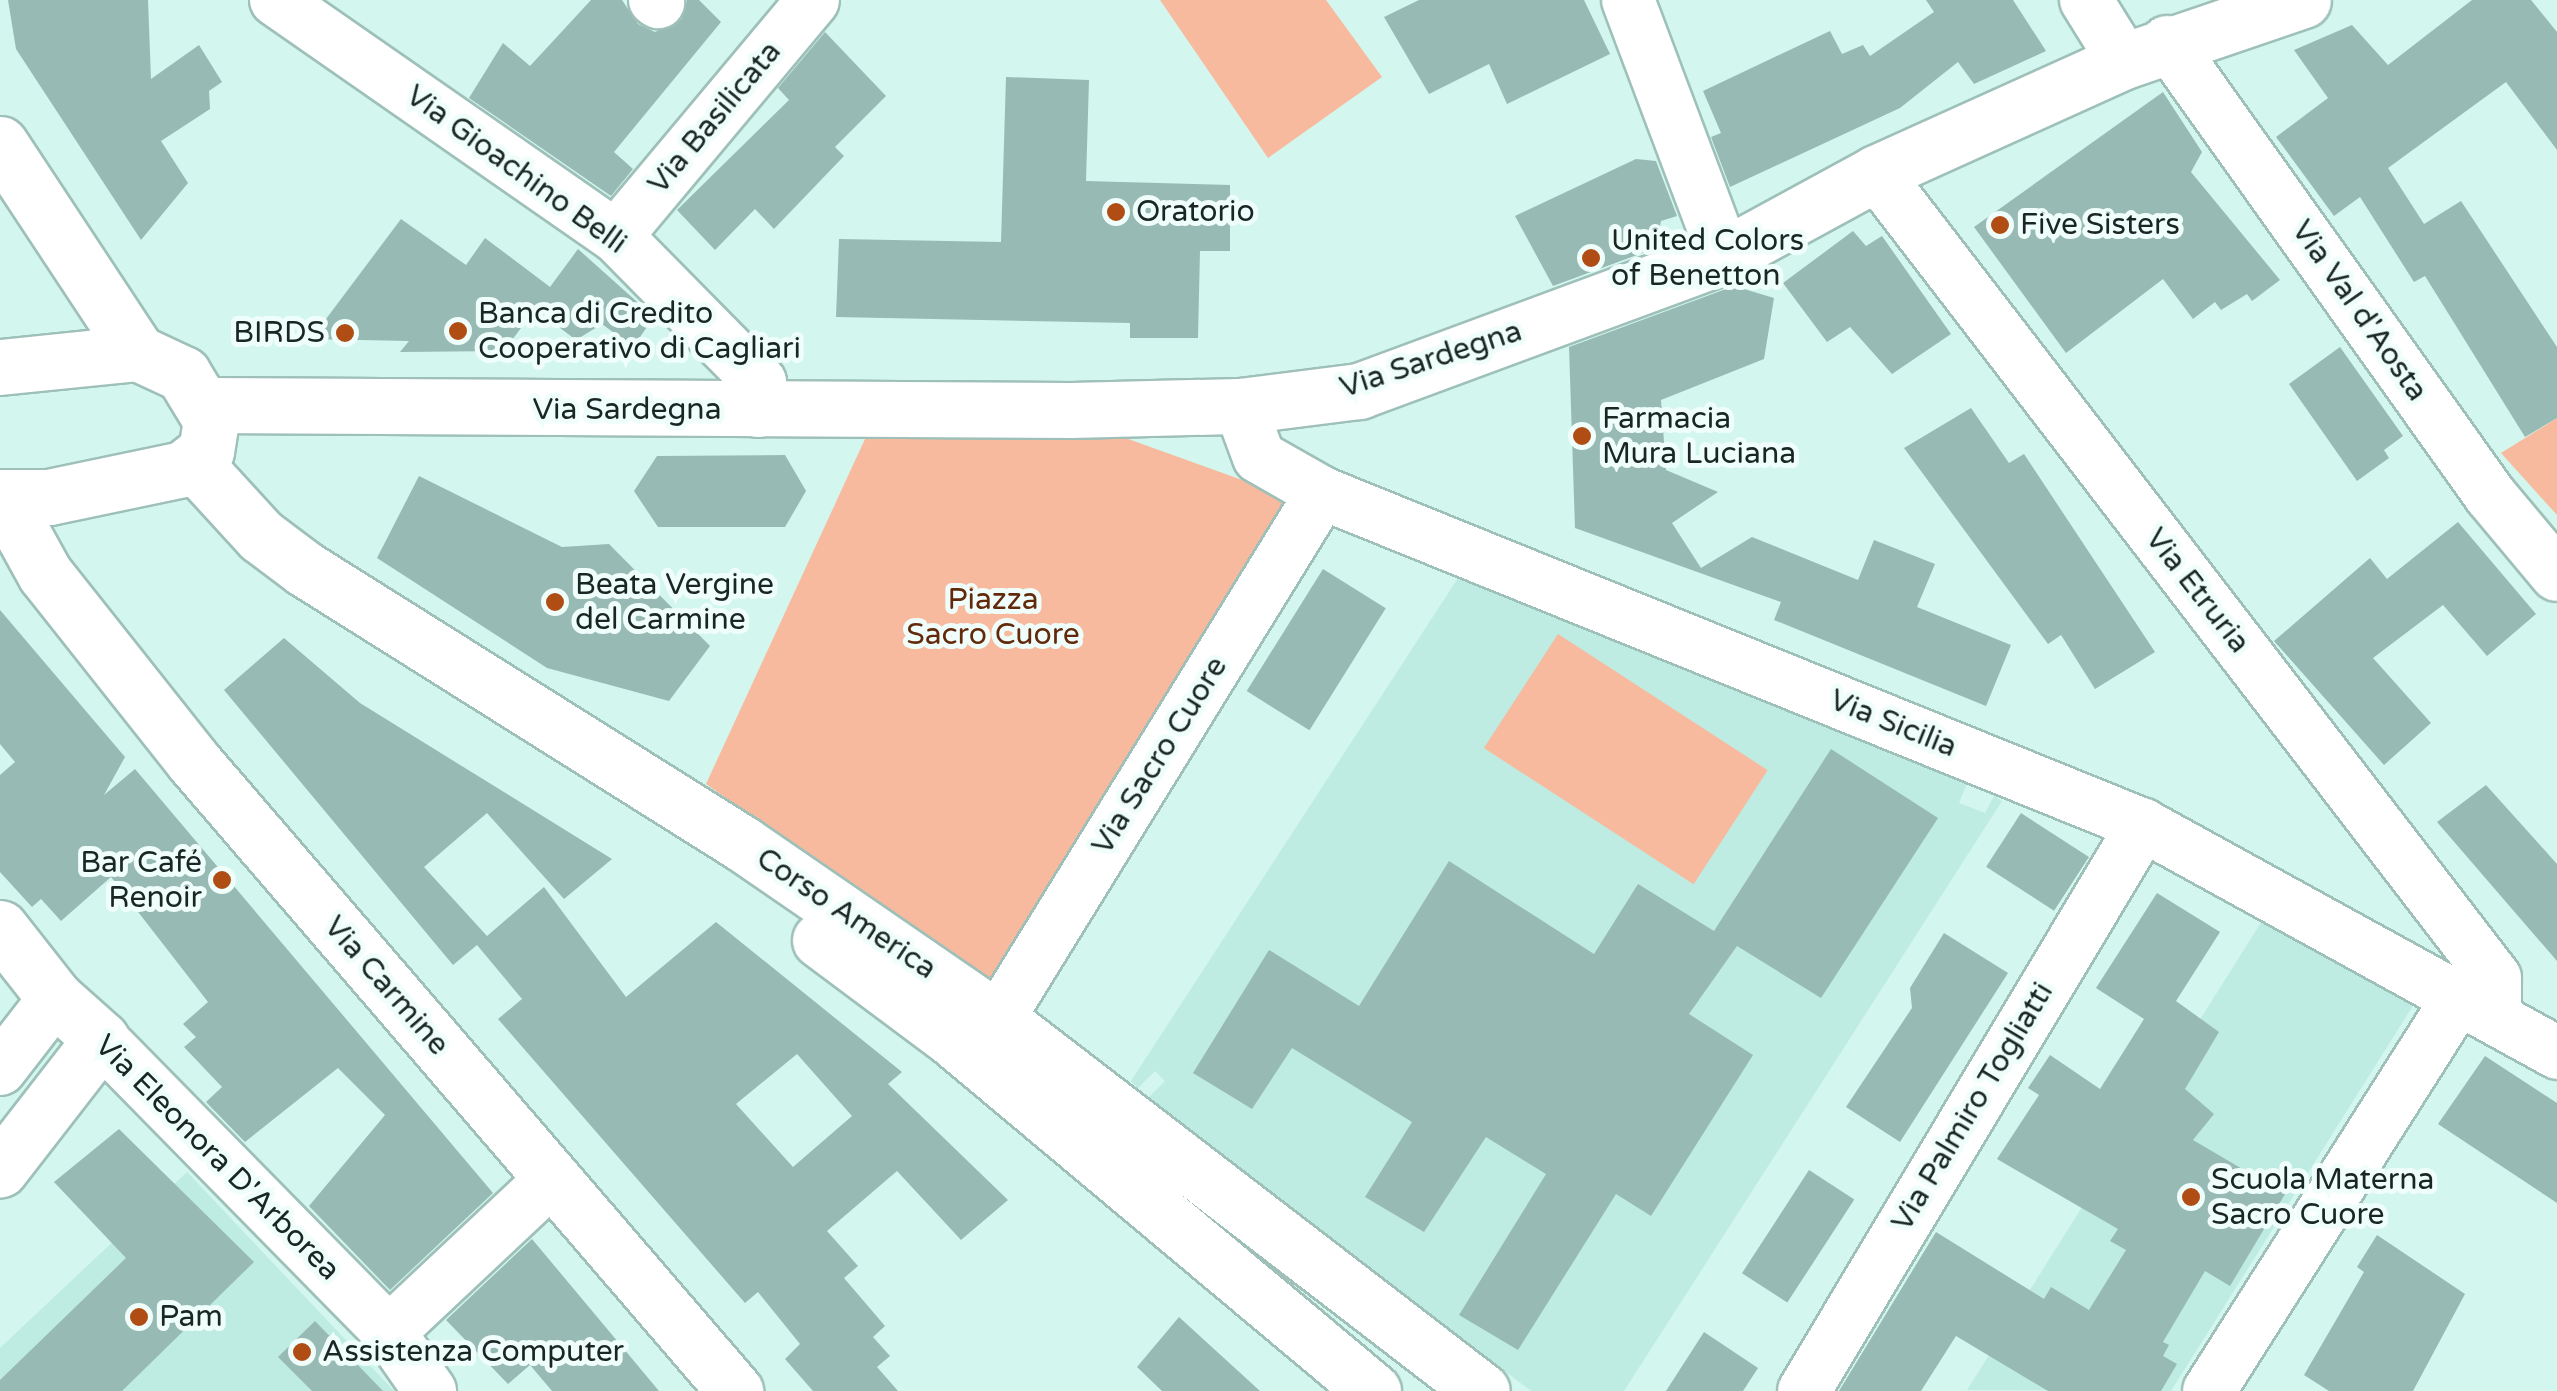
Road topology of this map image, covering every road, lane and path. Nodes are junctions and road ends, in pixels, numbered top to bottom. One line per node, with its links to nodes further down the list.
1 (276, 0): 9 (street, Via Gioachino Belli)
2 (813, 0): 9 (street, Via Basilicata)
3 (1628, 0): 10 (street)
4 (2086, 0): 6 (street, Via Val d'Aosta)
5 (2302, 0): 6 (street, Via Sardegna)
6 (2146, 51): 8 (street, Via Sardegna); 18 (street, Via Val d'Aosta)
7 (0, 144): 11 (street)
8 (1876, 174): 10 (street, Via Sardegna); 22 (street, Via Etruria)
9 (616, 236): 14 (street, Via Gioachino Belli)
10 (1724, 256): 13 (street, Via Sardegna)
11 (138, 354): 12 (street); 15 (street)
12 (0, 367)
13 (1240, 406): 14 (street, Via Sardegna); 16 (street, Via Sicilia)
14 (760, 411): 15 (street, Via Sardegna)
15 (191, 445): 17 (street, Via Sardegna); 23 (street, Corso America); 32 (street, Corso America)
16 (1322, 493): 19 (street, Via Sicilia); 23 (street, Via Sacro Cuore)
17 (17, 498): 28 (street, Via Carmine)
18 (2557, 574)
19 (2143, 824): 22 (street, Via Sicilia); 34 (street, Via Palmiro Togliatti)
20 (0, 928): 21 (street, Via Eleonora D'Arborea)
21 (55, 998): 24 (street, Via Eleonora D'Arborea); 26 (street)
22 (2477, 1008): 25 (street, Via Sicilia); 35 (street)
23 (998, 1019): 33 (street, Corso America)
24 (101, 1039): 27 (street); 29 (street, Via Eleonora D'Arborea)
25 (2557, 1052)
26 (0, 1069)
27 (0, 1170)
28 (552, 1180): 29 (street); 31 (street, Via Carmine)
29 (389, 1332): 30 (street, Via Eleonora D'Arborea)
30 (430, 1391)
31 (735, 1391)
32 (1373, 1391)
33 (1482, 1391)
34 (1804, 1391)
35 (2210, 1391)

